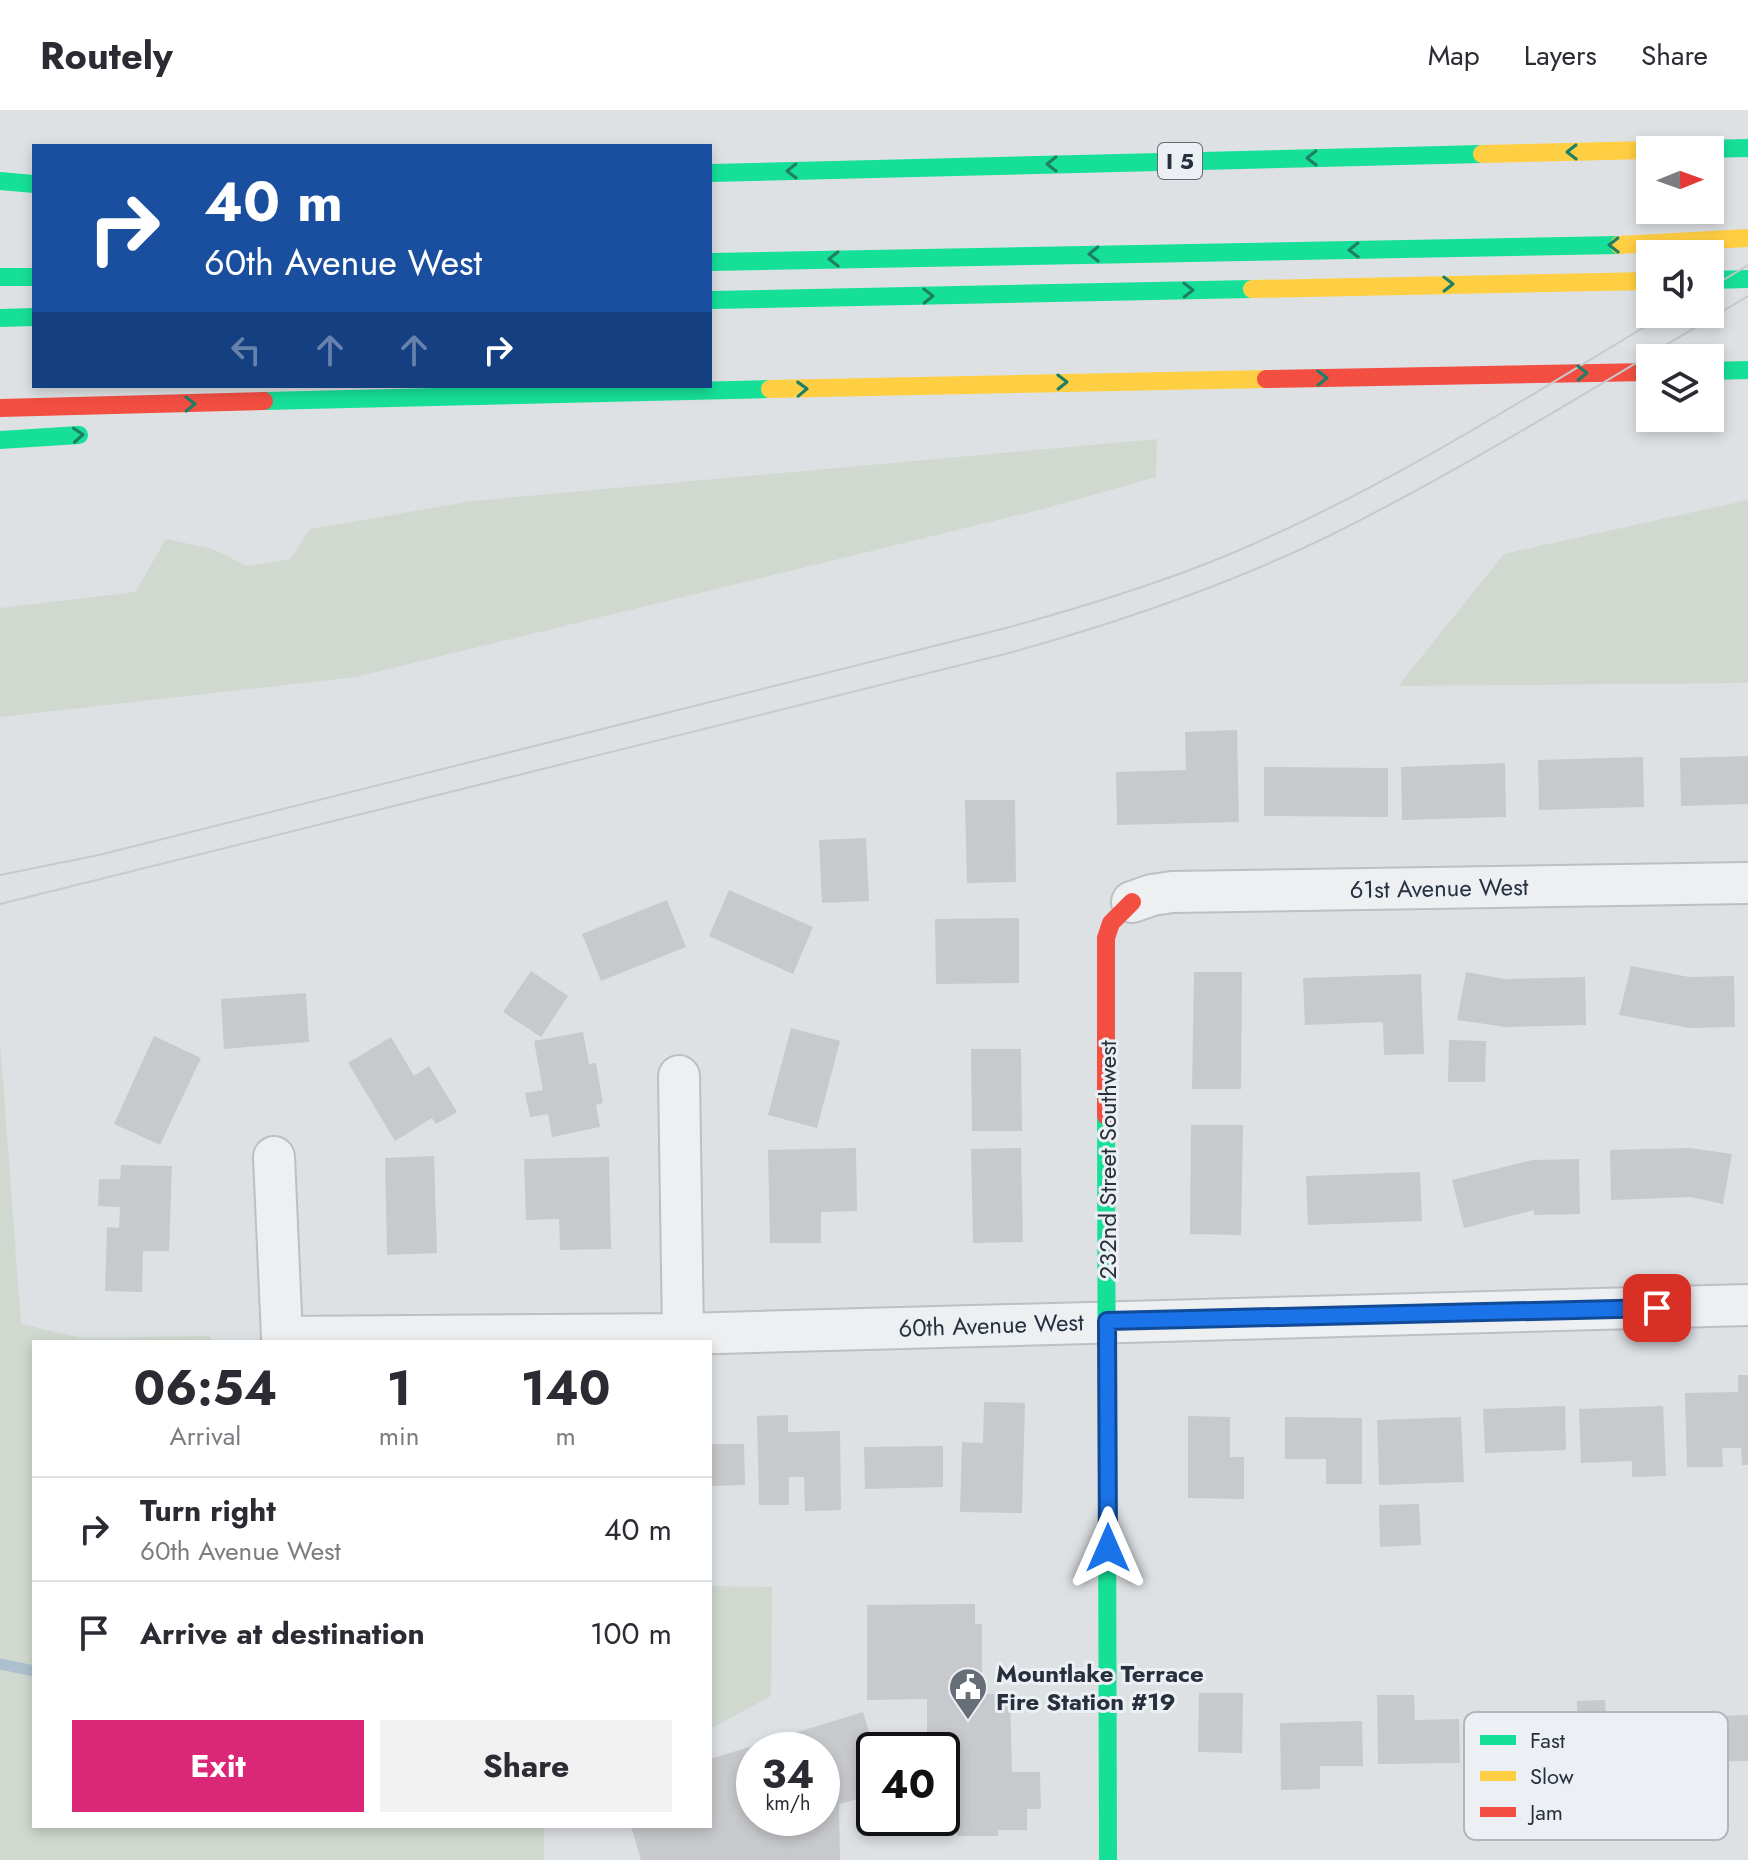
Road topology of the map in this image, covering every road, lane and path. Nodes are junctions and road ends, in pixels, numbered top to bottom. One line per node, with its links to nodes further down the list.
1 (1748, 148): 2 (main road)
2 (1724, 149)
3 (1636, 150): 4 (main road, I 5, one-way to 4)
4 (712, 173)
5 (0, 181): 6 (main road)
6 (32, 186)
7 (32, 186): 8 (main road)
8 (0, 189)
9 (1748, 238): 10 (main road, one-way to 10)
10 (712, 262)
11 (0, 277): 12 (main road)
12 (32, 277)
13 (1748, 279): 14 (main road)
14 (1724, 280)
15 (1636, 281): 16 (main road, one-way to 15)
16 (712, 300)
17 (32, 317): 18 (main road)
18 (0, 318)
19 (1748, 370): 20 (main road)
20 (1724, 371)
21 (1636, 372): 22 (main road, one-way to 21)
22 (724, 391): 23 (main road, one-way to 22); 24 (main road)
23 (0, 408)
24 (331, 418)
25 (94, 434): 26 (main road, one-way to 25)
26 (0, 440)
27 (1748, 883): 28 (street, 61st Avenue West)
28 (1132, 902): 32 (main road, 232nd Street Southwest)
29 (679, 1076): 33 (street)
30 (274, 1157): 33 (street, 60th Avenue West)
31 (1748, 1305): 32 (street, 60th Avenue West)
32 (1107, 1321): 33 (street, 60th Avenue West); 34 (main road, 232nd Street Southwest)
33 (683, 1334)
34 (1108, 1860)

